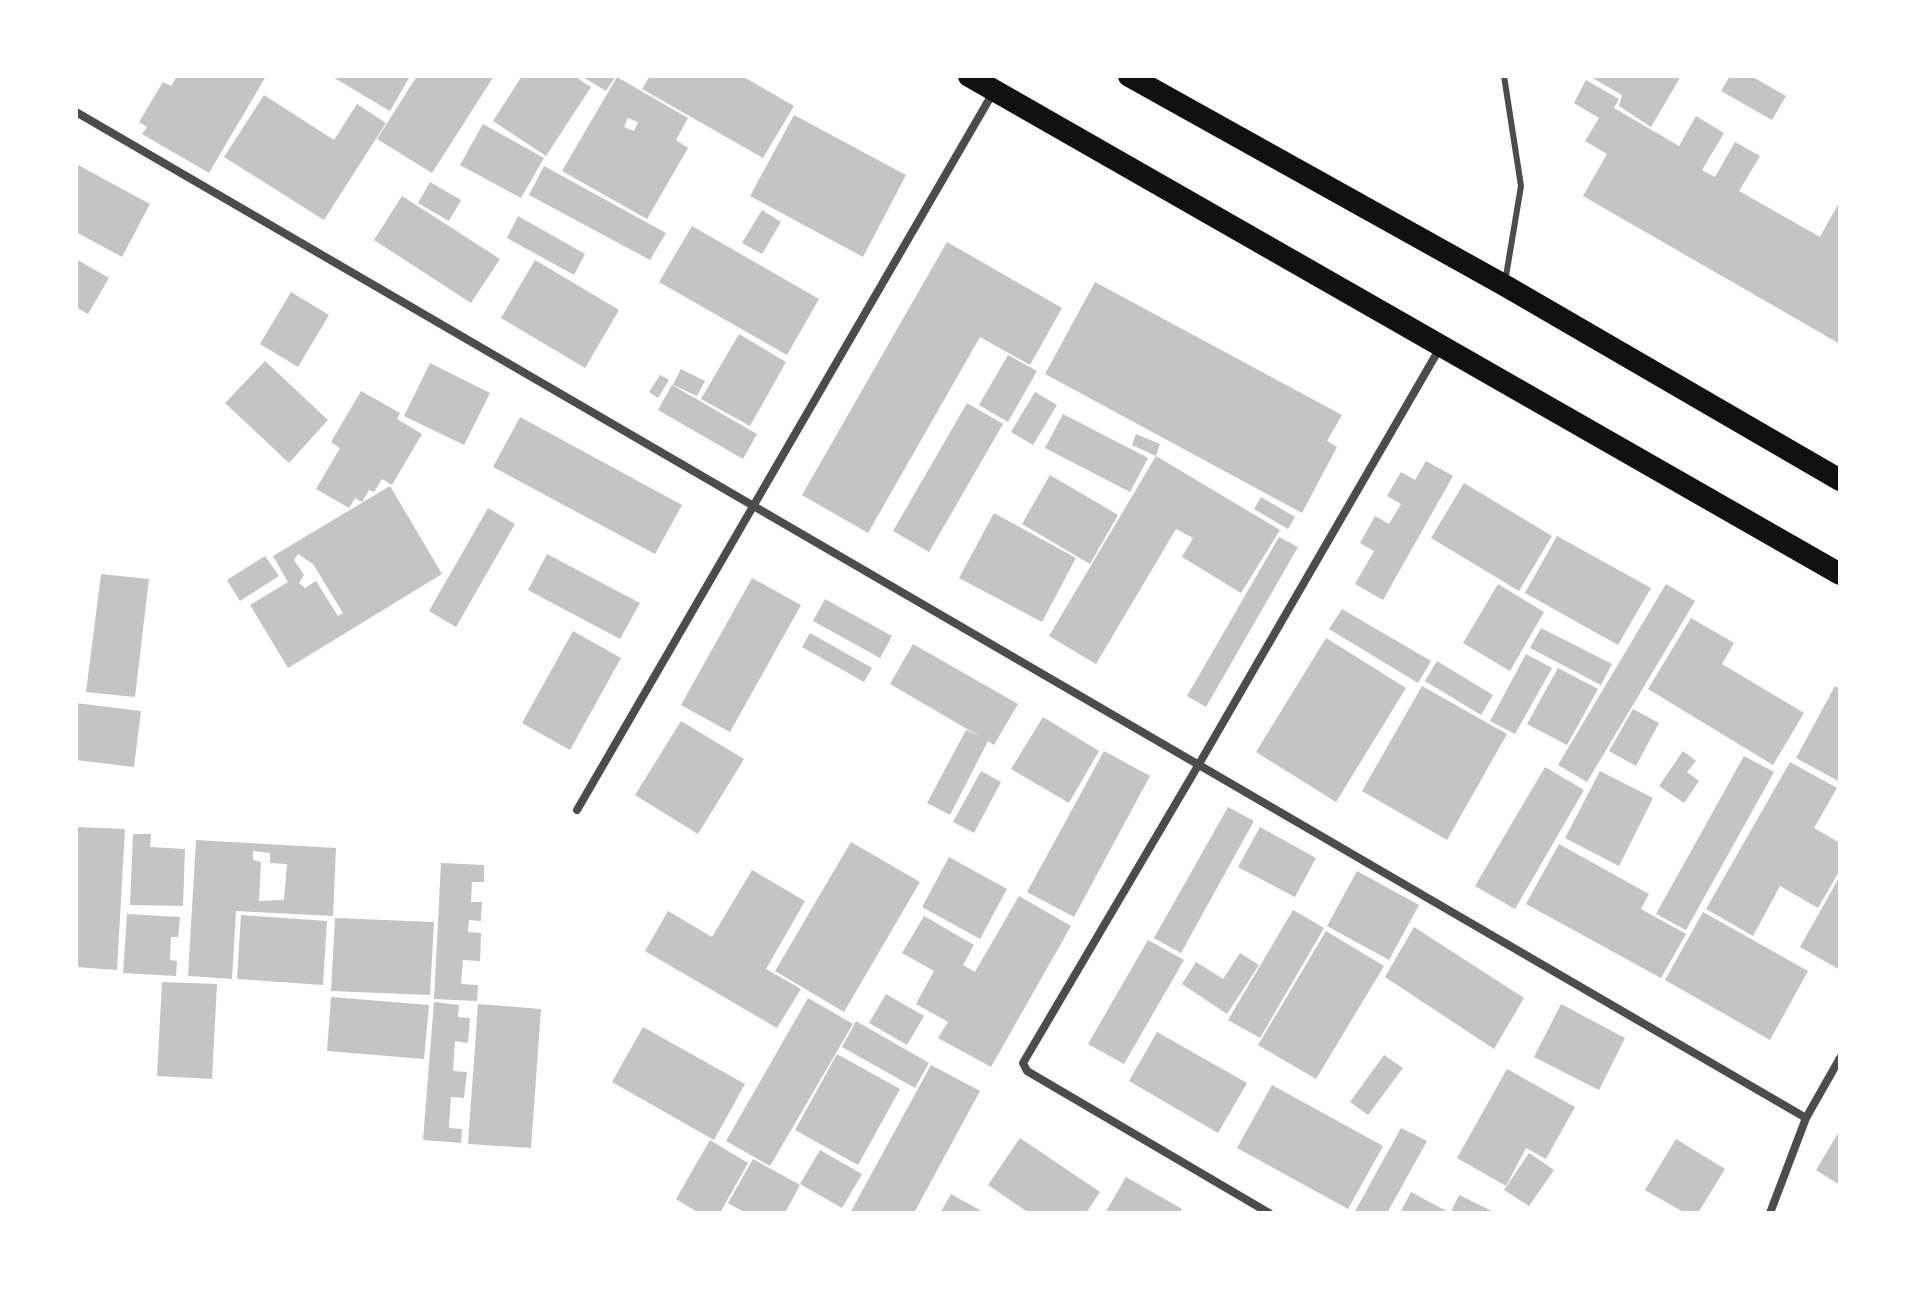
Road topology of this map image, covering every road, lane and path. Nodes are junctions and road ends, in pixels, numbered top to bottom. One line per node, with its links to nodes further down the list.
1 (969, 76): 4 (highway)
2 (1129, 76): 6 (highway)
3 (1504, 76): 6 (lane)
4 (994, 91): 7 (highway); 9 (street)
5 (76, 112): 9 (street)
6 (1504, 285): 8 (highway)
7 (1441, 346): 10 (highway); 11 (street)
8 (1840, 480)
9 (753, 505): 11 (street); 12 (street)
10 (1840, 574)
11 (1199, 764): 14 (street); 15 (street)
12 (577, 810)
13 (1840, 1058): 14 (street)
14 (1806, 1118): 16 (street)
15 (1269, 1213)
16 (1770, 1213)

